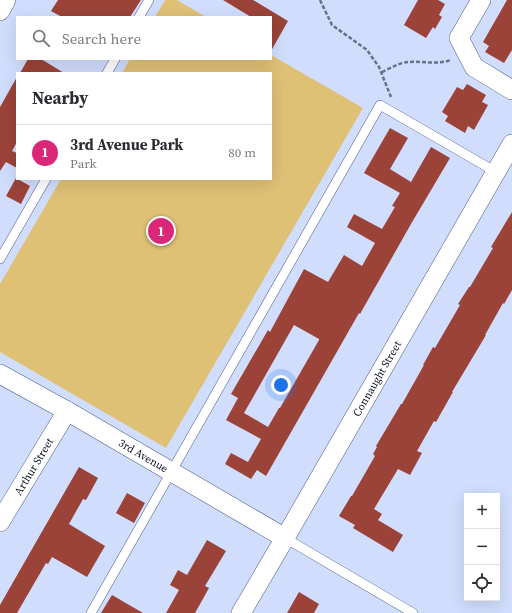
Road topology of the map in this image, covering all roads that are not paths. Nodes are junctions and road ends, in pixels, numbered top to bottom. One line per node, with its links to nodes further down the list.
1 (6, 0): 4 (street)
2 (149, 0): 5 (lane)
3 (480, 0): 8 (street)
4 (0, 11)
5 (141, 16)
6 (114, 60): 7 (lane)
7 (108, 72)
8 (512, 90)
9 (512, 144): 10 (street, Connaught Street)
10 (503, 167): 15 (lane); 17 (street, Connaught Street)
11 (45, 180): 12 (lane)
12 (0, 259)
13 (0, 374): 14 (street, 3rd Avenue)
14 (67, 411): 15 (street, 3rd Avenue); 16 (street, Arthur Street)
15 (171, 473): 17 (street, 3rd Avenue); 18 (lane)
16 (0, 522)
17 (285, 538): 19 (street, Connaught Street); 20 (lane)
18 (91, 613)
19 (241, 613)
20 (413, 613)

